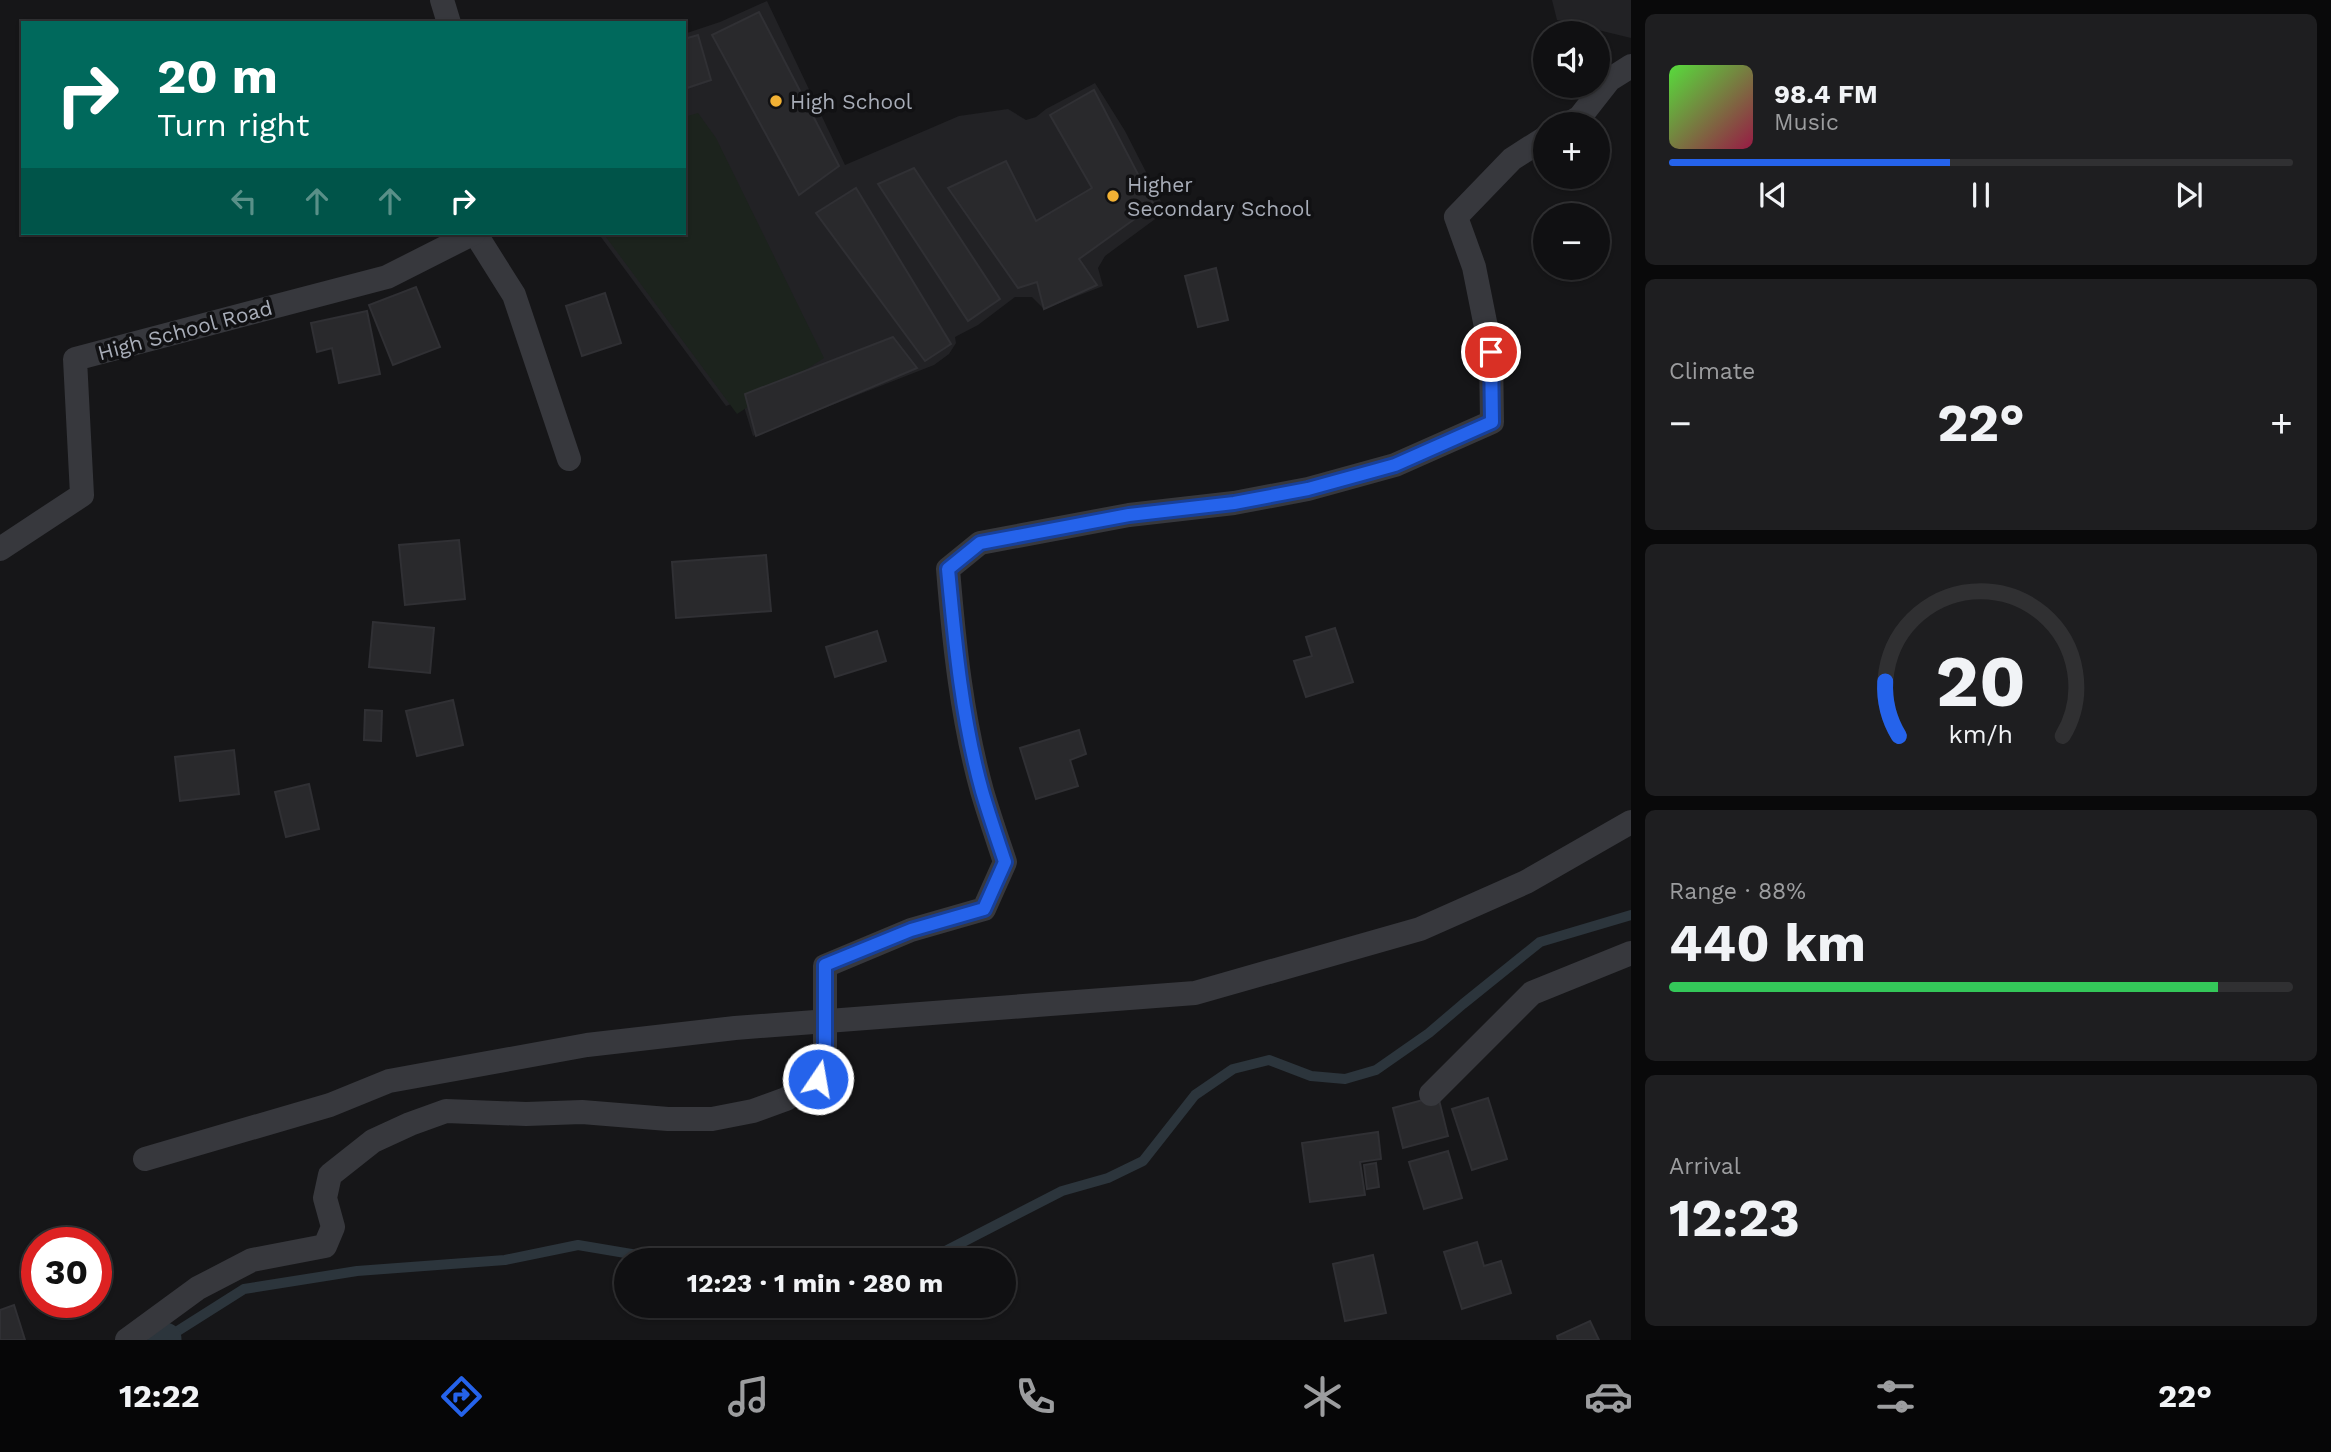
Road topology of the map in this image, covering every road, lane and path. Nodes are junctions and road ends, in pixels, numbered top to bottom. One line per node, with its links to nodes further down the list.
1 (442, 0): 2 (street)
2 (448, 21)
3 (1631, 66): 4 (street)
4 (1584, 112)
5 (1533, 146): 12 (street)
6 (470, 235): 9 (street, High School Road)
7 (475, 235): 8 (street)
8 (569, 459)
9 (0, 549)
10 (1631, 822): 12 (street)
11 (1631, 953): 13 (street)
12 (825, 1021): 14 (street); 15 (street)
13 (1431, 1094)
14 (145, 1159)
15 (127, 1340)

